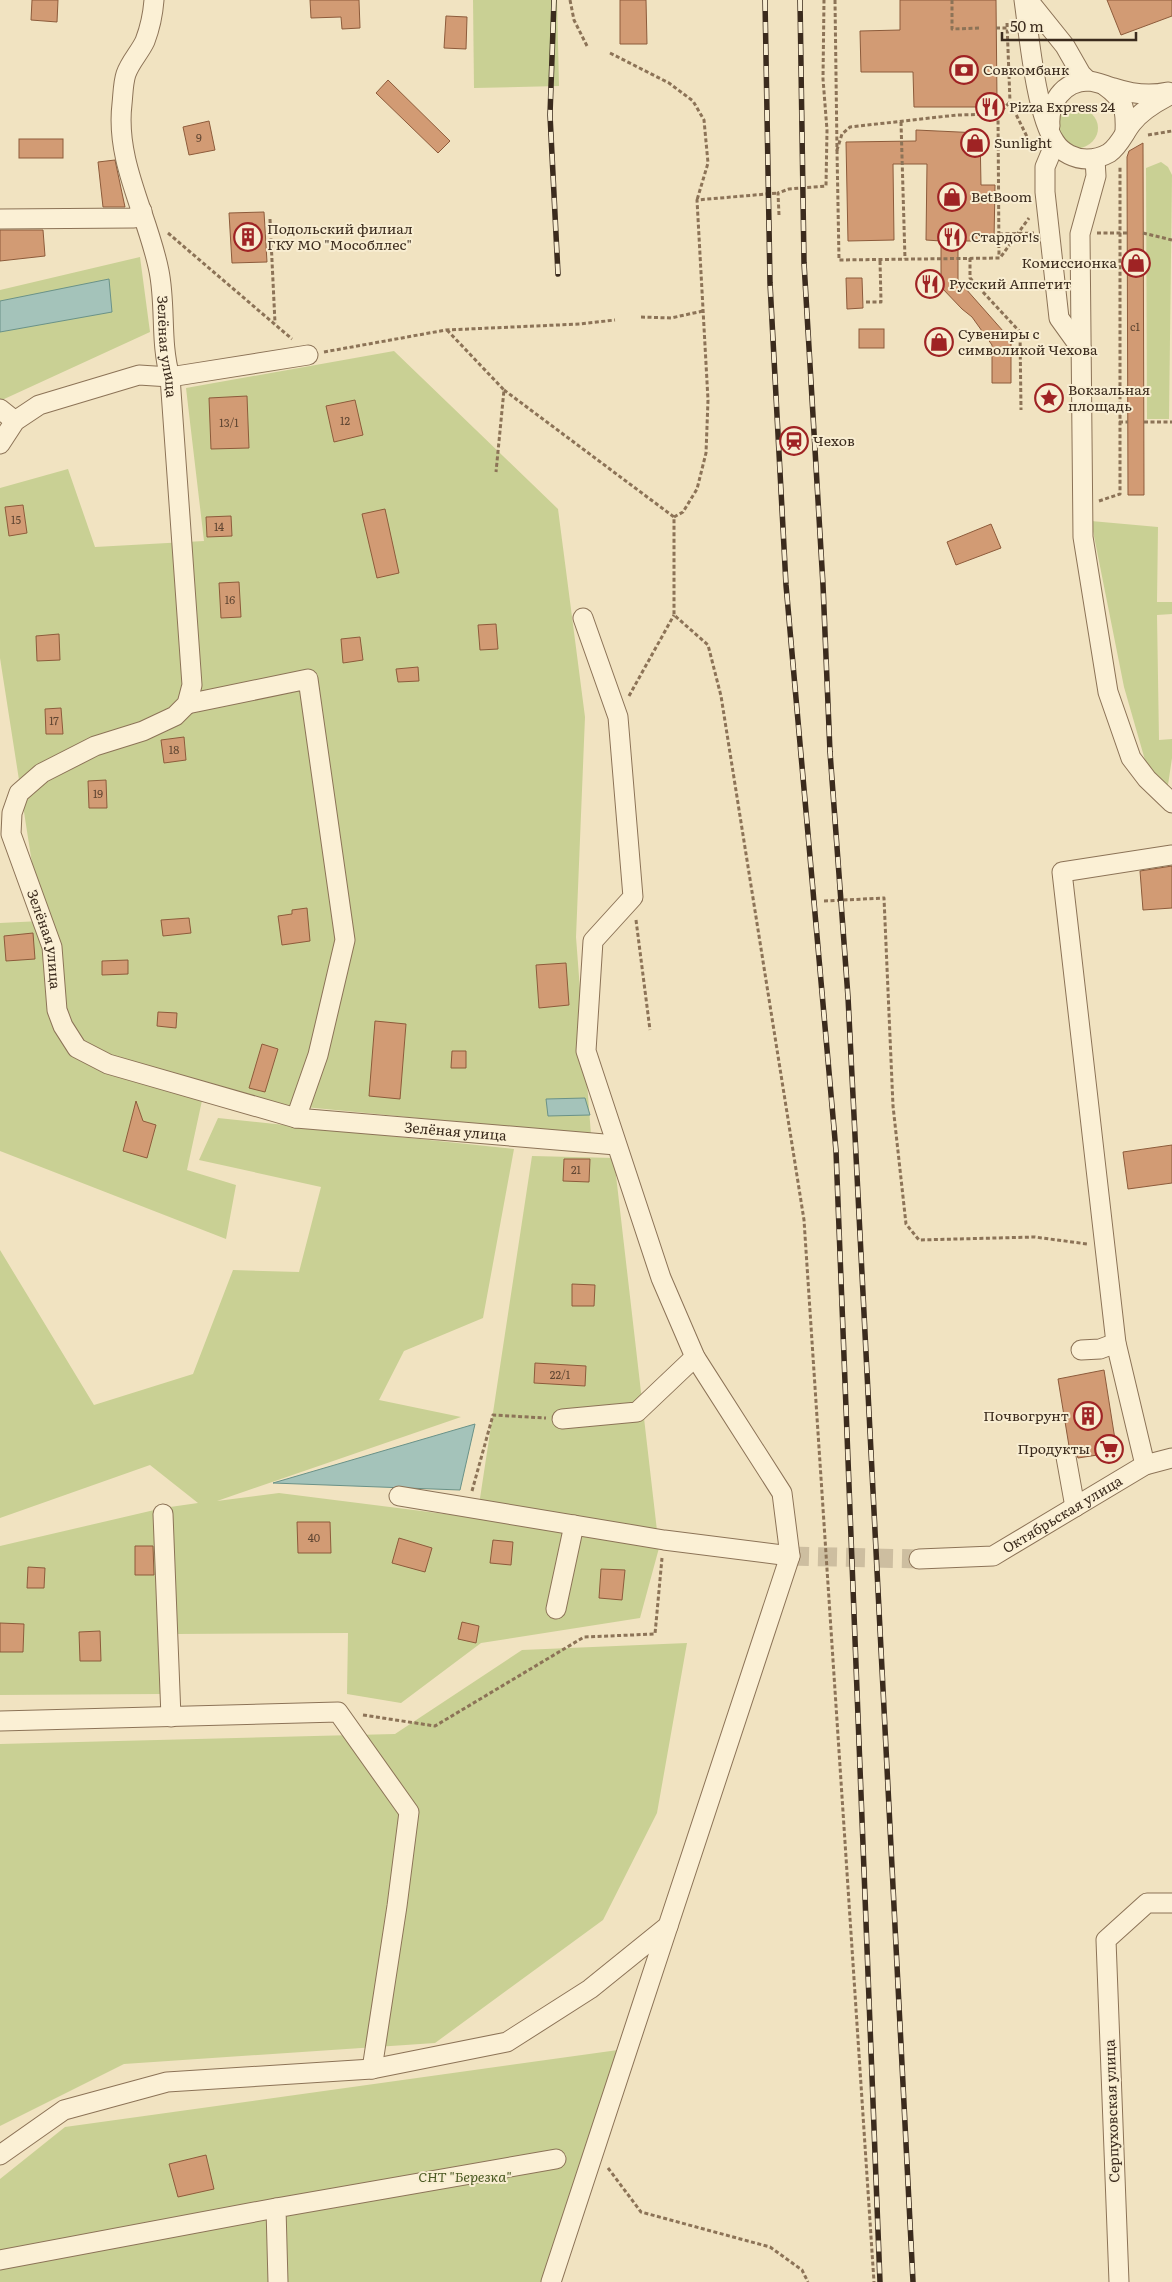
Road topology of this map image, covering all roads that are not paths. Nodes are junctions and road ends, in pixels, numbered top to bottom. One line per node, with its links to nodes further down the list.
1 (154, 0): 9 (street, Зелёная улица)
2 (1024, 0): 7 (street)
3 (1028, 0): 4 (street)
4 (1096, 83): 5 (street); 6 (street); 7 (street)
5 (1172, 92): 6 (street)
6 (1125, 133): 8 (street)
7 (1053, 138): 8 (street); 11 (street)
8 (1096, 168): 11 (street)
9 (142, 211): 10 (street); 13 (street, Зелёная улица)
10 (0, 219)
11 (1082, 350): 19 (street)
12 (308, 355): 13 (street)
13 (170, 377): 15 (street); 18 (street, Зелёная улица)
14 (0, 409): 15 (street)
15 (15, 421): 16 (street)
16 (0, 444)
17 (583, 618): 22 (street)
18 (187, 704): 21 (street, Зелёная улица); 21 (street, Зелёная улица)
19 (1172, 803)
20 (1172, 855): 23 (street)
21 (296, 1118): 22 (street, Зелёная улица)
22 (616, 1145): 25 (street)
23 (1116, 1343): 24 (street); 29 (street)
24 (1082, 1350)
25 (695, 1357): 26 (street); 34 (street)
26 (562, 1419)
27 (1066, 1457): 31 (street)
28 (1172, 1458): 29 (street, Октябрьская улица)
29 (1145, 1465): 31 (street, Октябрьская улица)
30 (399, 1496): 33 (street)
31 (1075, 1507): 35 (street, Октябрьская улица)
32 (163, 1514): 37 (street)
33 (574, 1525): 34 (street); 36 (street)
34 (790, 1556): 40 (street)
35 (919, 1560)
36 (556, 1609)
37 (171, 1717): 38 (street); 41 (street)
38 (0, 1721)
39 (1172, 1903): 48 (street, Серпуховская улица)
40 (668, 1926): 41 (street); 47 (street)
41 (372, 2069): 42 (street)
42 (0, 2156)
43 (556, 2159): 44 (street)
44 (276, 2208): 45 (street); 46 (street)
45 (0, 2260)
46 (278, 2282)
47 (551, 2282)
48 (1119, 2282)

